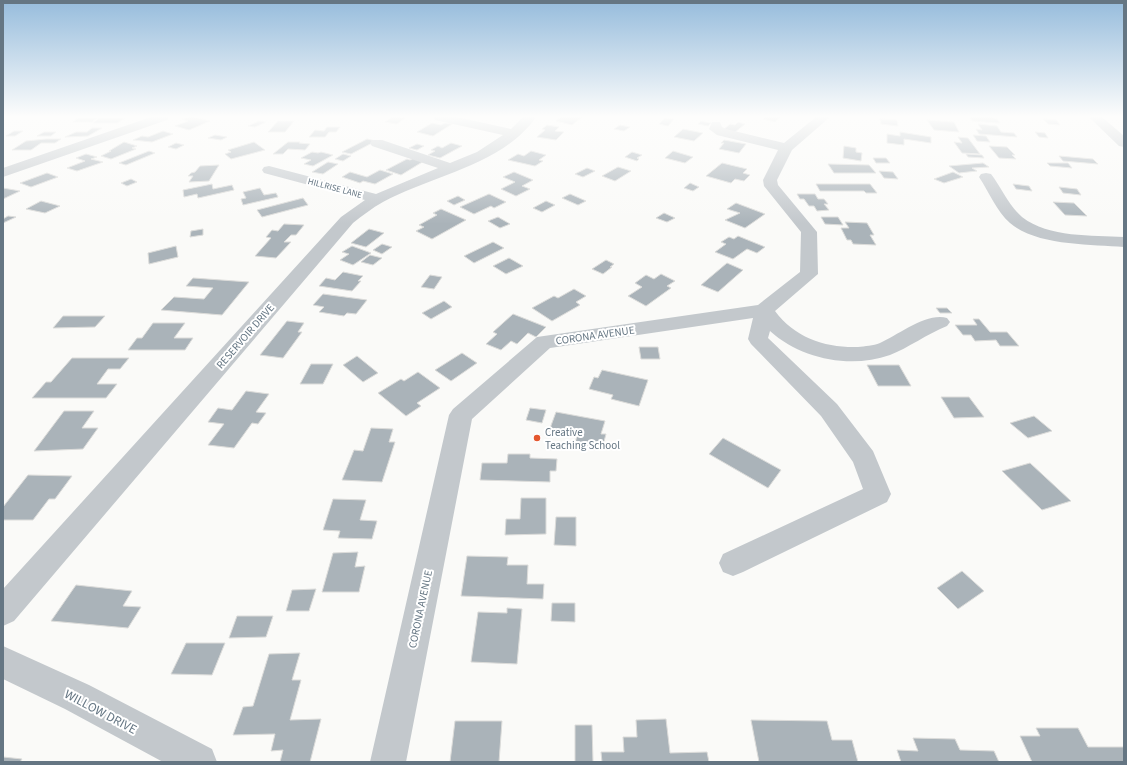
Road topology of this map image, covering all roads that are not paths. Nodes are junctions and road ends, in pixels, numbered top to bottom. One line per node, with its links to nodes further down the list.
1 (61, 153): 7 (street)
2 (406, 153): 5 (street)
3 (487, 153): 5 (street, RESERVOIR DRIVE)
4 (784, 153): 11 (street)
5 (451, 168): 9 (street, RESERVOIR DRIVE)
6 (269, 170): 9 (street, HILLRISE LANE)
7 (3, 173)
8 (986, 177): 10 (street)
9 (377, 199): 14 (street, RESERVOIR DRIVE)
10 (1124, 242)
11 (764, 310): 12 (street); 13 (street); 17 (street, CORONA AVENUE)
12 (940, 322)
13 (734, 564)
14 (3, 611)
15 (3, 662): 16 (street, WILLOW DRIVE)
16 (199, 762)
17 (388, 762)

